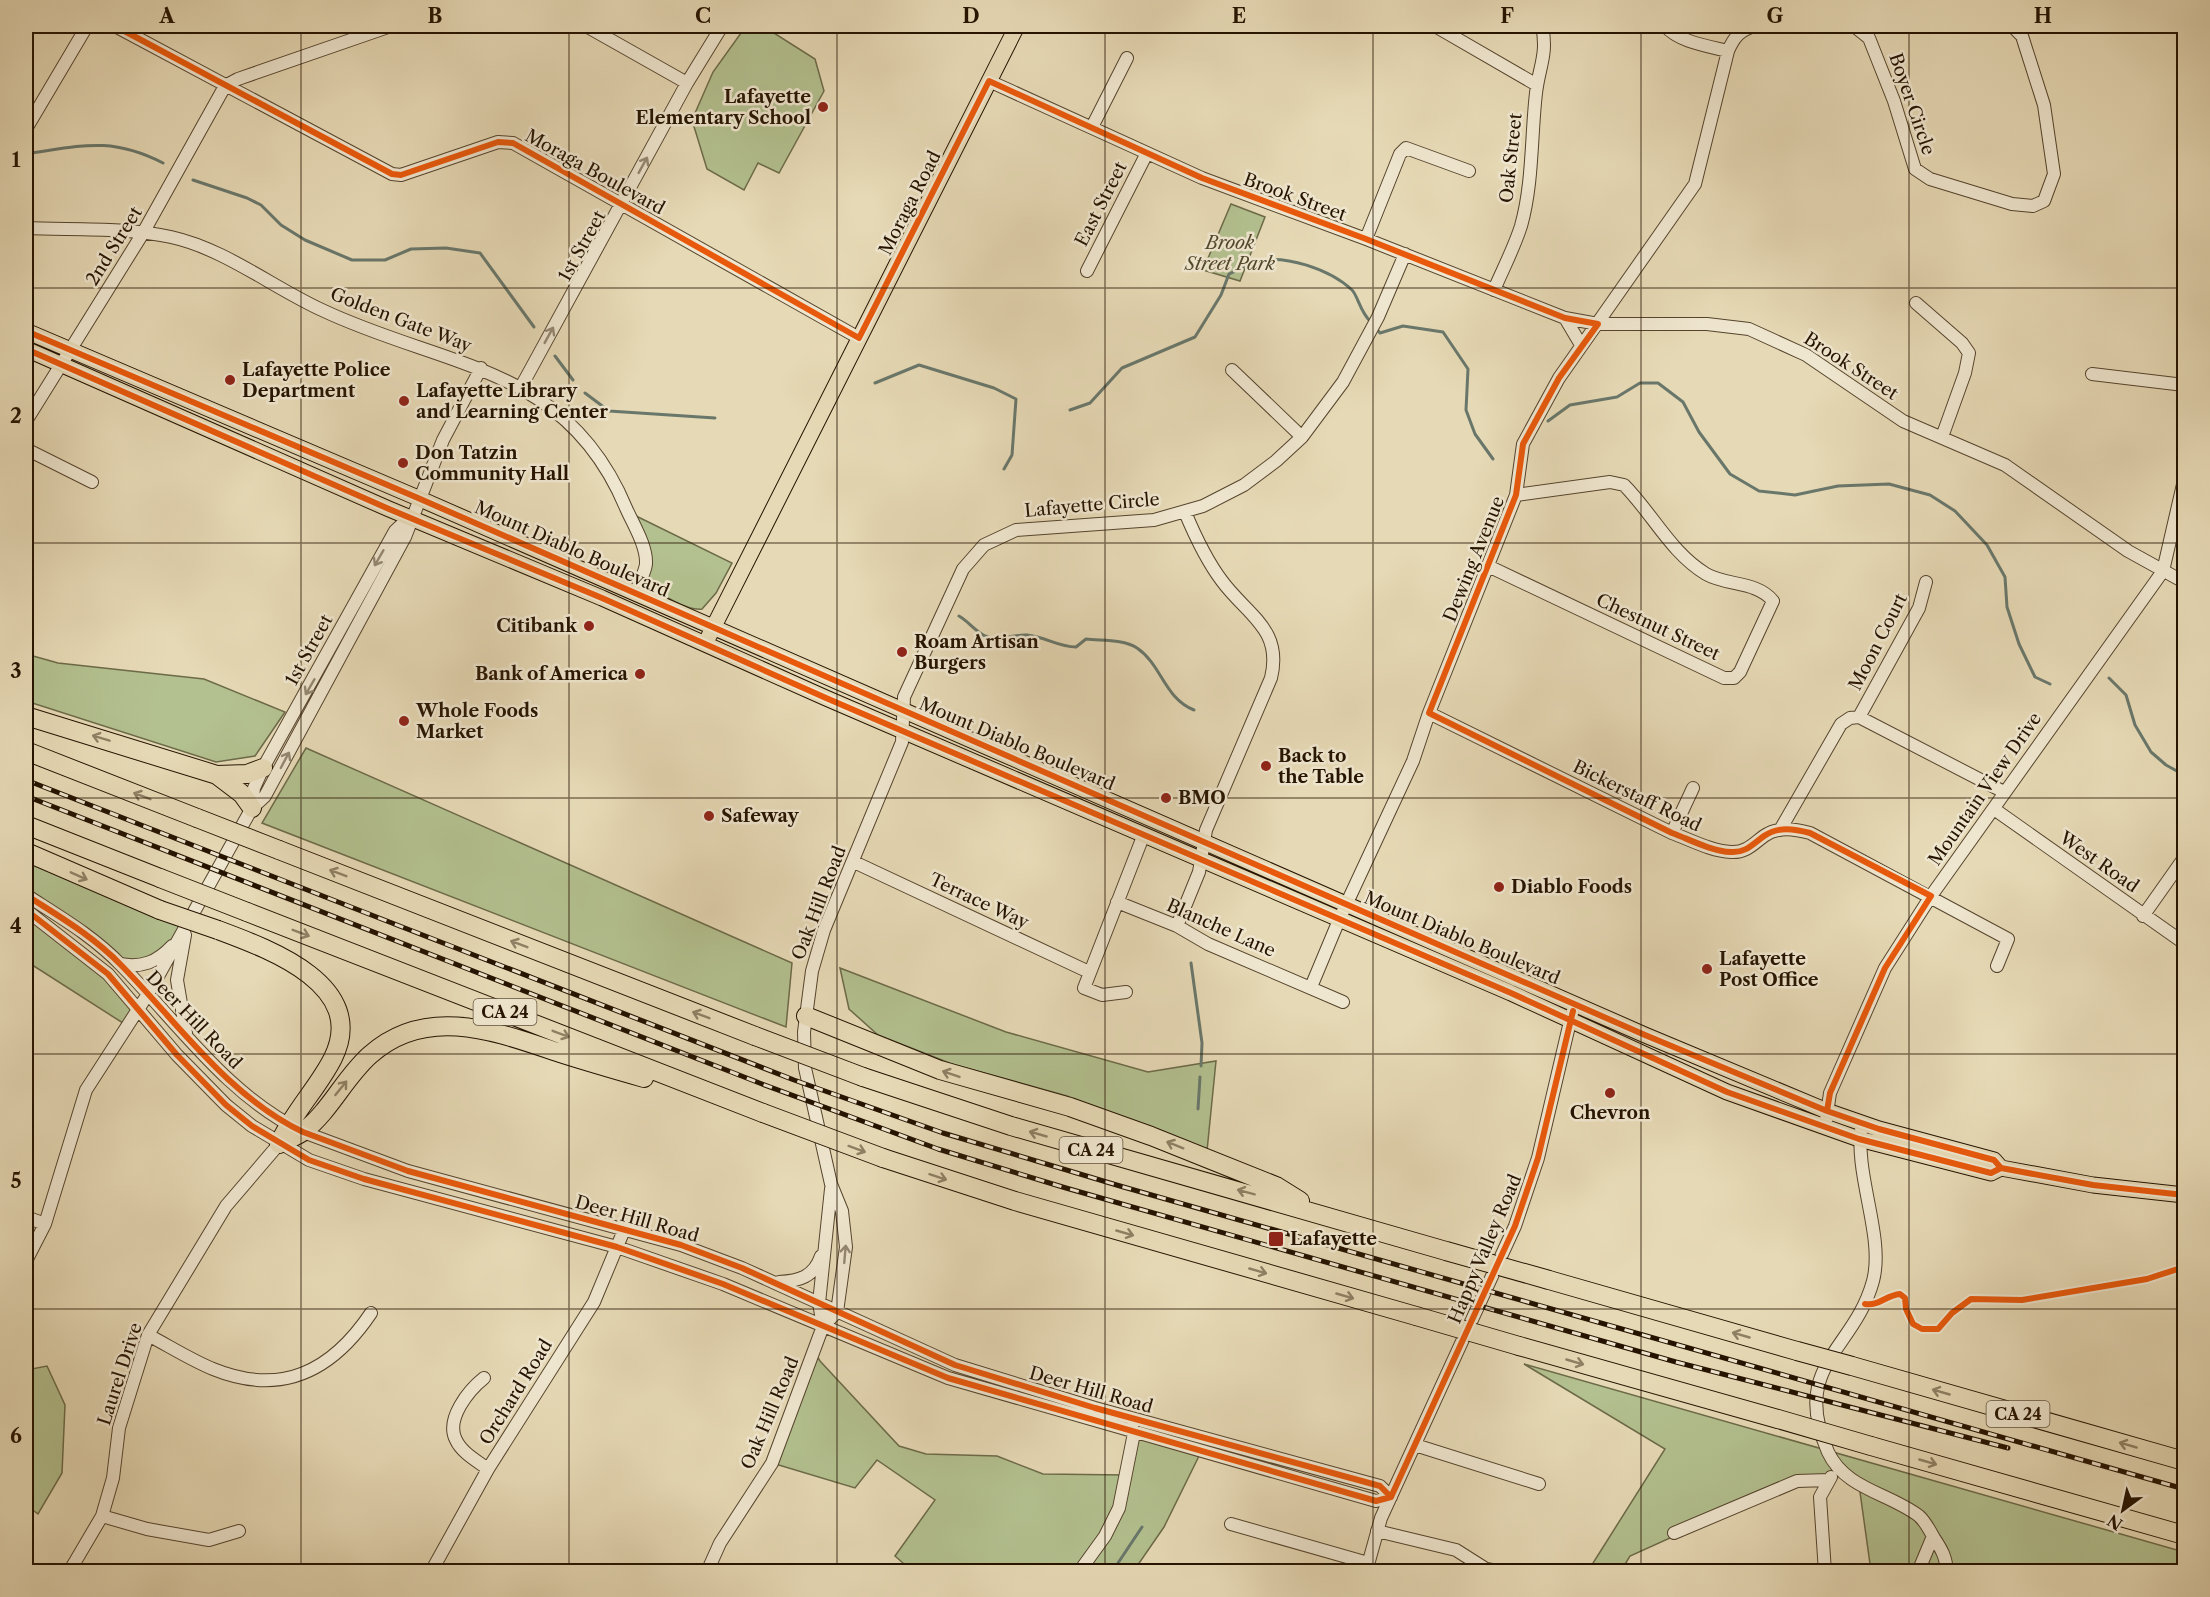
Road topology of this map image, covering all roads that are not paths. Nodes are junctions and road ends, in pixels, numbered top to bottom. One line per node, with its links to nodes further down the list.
1 (87, 26): 20 (street)
2 (115, 26): 18 (street, Moraga Boulevard)
3 (391, 26): 18 (street)
4 (586, 26): 16 (street)
5 (722, 26): 16 (street, 1st Street)
6 (1017, 26): 15 (main road, Moraga Road)
7 (1436, 26): 17 (street)
8 (1542, 26): 17 (street, Oak Street)
9 (1665, 26): 13 (street)
10 (1755, 26): 13 (street)
11 (1854, 26): 12 (street, Boyer Circle)
12 (2012, 26)
13 (1728, 51): 32 (street, Dewing Avenue)
14 (1126, 58): 19 (street)
15 (989, 81): 19 (street, Brook Street); 34 (main road, Moraga Road)
16 (687, 83): 23 (street, 1st Street, one-way to 16)
17 (1537, 85): 29 (street, Oak Street)
18 (225, 86): 23 (street, Moraga Boulevard); 25 (street, 2nd Street)
19 (1092, 127): 21 (street, Brook Street)
20 (26, 129)
21 (1147, 153): 26 (street, Brook Street); 28 (street, East Street)
22 (1469, 171): 26 (street)
23 (622, 203): 34 (street, Moraga Boulevard); 43 (street, 1st Street, one-way to 23)
24 (26, 228): 25 (street, Golden Gate Way)
25 (143, 233): 37 (street, 2nd Street); 39 (street, Golden Gate Way)
26 (1366, 238): 27 (street, Brook Street)
27 (1405, 254): 29 (street, Brook Street); 45 (street)
28 (1087, 271)
29 (1494, 290): 31 (street, Brook Street)
30 (1916, 303): 46 (street)
31 (1565, 318): 32 (street, Brook Street); 35 (street)
32 (1598, 324): 35 (street, Dewing Avenue); 46 (street, Brook Street)
33 (26, 331): 37 (main road, Mount Diablo Boulevard)
34 (859, 338): 60 (main road, Moraga Road)
35 (1581, 345): 50 (street, Dewing Avenue)
36 (26, 349): 38 (main road, Mount Diablo Boulevard)
37 (70, 351): 38 (street, 2nd Street); 51 (main road, Mount Diablo Boulevard)
38 (61, 364): 44 (street, 2nd Street); 53 (main road, Mount Diablo Boulevard)
39 (481, 368): 43 (street, Golden Gate Way); 51 (street, 1st Street)
40 (1232, 370): 45 (street)
41 (2092, 374): 42 (street)
42 (2184, 385)
43 (521, 387): 58 (street, Golden Gate Way)
44 (26, 421)
45 (1302, 437): 52 (street)
46 (1942, 437): 55 (street, Brook Street)
47 (26, 449): 49 (street)
48 (2184, 480): 55 (street, Mountain View Drive)
49 (92, 482)
50 (1516, 495): 54 (street, Dewing Avenue); 54 (street, Chestnut Street)
51 (418, 498): 53 (street, 1st Street); 58 (main road, Mount Diablo Boulevard)
52 (1185, 512): 63 (street, Lafayette Circle); 79 (street, Lafayette Circle)
53 (410, 517): 59 (street, 1st Street, one-way to 59); 61 (street, 1st Street); 62 (main road, Mount Diablo Boulevard)
54 (1488, 566): 64 (street, Dewing Avenue)
55 (2163, 571): 57 (street, Brook Street); 72 (street, Mountain View Drive)
56 (1926, 582): 66 (street, Moon Court)
57 (2184, 582)
58 (635, 594): 60 (main road, Mount Diablo Boulevard)
59 (354, 605): 61 (street); 69 (street, 1st Street, one-way to 69)
60 (713, 628): 62 (main road, Moraga Road); 63 (main road, Mount Diablo Boulevard)
61 (352, 635): 73 (street, 1st Street, one-way to 61)
62 (705, 644): 67 (main road, Mount Diablo Boulevard)
63 (903, 712): 67 (street, Oak Hill Road); 79 (main road, Mount Diablo Boulevard)
64 (1429, 713): 77 (street, Bickerstaff Road); 88 (street, Dewing Avenue)
65 (26, 716): 70 (highway, one-way to 65)
66 (1859, 717): 72 (street); 76 (street)
67 (903, 730): 78 (main road, Mount Diablo Boulevard); 83 (street, Oak Hill Road)
68 (26, 751): 118 (highway, CA 24, one-way to 68, bridge)
69 (263, 768): 70 (highway); 73 (street, 1st Street)
70 (217, 775): 73 (highway)
71 (1694, 788): 77 (street)
72 (2004, 792): 74 (street, Mountain View Drive)
73 (252, 808): 94 (street, 1st Street)
74 (1994, 809): 85 (street, Mountain View Drive); 90 (street, West Road)
75 (26, 825): 109 (highway, CA 24, one-way to 109, bridge)
76 (1780, 830): 77 (street, Bickerstaff Road); 85 (street)
77 (1672, 833)
78 (1144, 834): 82 (main road, Mount Diablo Boulevard); 87 (street)
79 (1204, 842): 82 (street, Lafayette Circle); 88 (main road, Mount Diablo Boulevard)
80 (26, 852): 112 (highway, one-way to 112, bridge)
81 (2184, 858): 90 (street)
82 (1201, 859): 86 (main road, Mount Diablo Boulevard); 93 (street, Lafayette Circle)
83 (854, 862): 98 (street, Terrace Way); 105 (street, Oak Hill Road)
84 (26, 895): 96 (street, Deer Hill Road)
85 (1931, 896): 97 (street); 108 (street, Mountain View Drive)
86 (1288, 897): 88 (main road); 91 (main road, Mount Diablo Boulevard)
87 (1117, 902): 93 (street, Blanche Lane); 98 (street)
88 (1346, 904): 91 (street, Dewing Avenue); 92 (main road, Mount Diablo Boulevard)
89 (26, 910): 104 (street, Deer Hill Road)
90 (2143, 916): 95 (street, West Road)
91 (1339, 920): 92 (main road); 99 (street); 106 (main road, Mount Diablo Boulevard)
92 (1392, 924): 103 (main road, Mount Diablo Boulevard)
93 (1177, 926): 99 (street, Blanche Lane)
94 (184, 932): 96 (street); 101 (street, 1st Street); 107 (street)
95 (2184, 943)
96 (120, 964): 101 (street, Deer Hill Road)
97 (1997, 966)
98 (1089, 972): 100 (street)
99 (1311, 987): 102 (street, Blanche Lane)
100 (1126, 992)
101 (148, 994): 104 (street, 1st Street); 107 (street, Deer Hill Road)
102 (1343, 1002)
103 (1575, 1003): 106 (street, Happy Valley Road); 108 (main road, Mount Diablo Boulevard)
104 (137, 1010): 114 (street, Deer Hill Road); 120 (street, 1st Street)
105 (806, 1016): 116 (street, Oak Hill Road); 118 (highway, one-way to 105)
106 (1570, 1020): 111 (main road, Mount Diablo Boulevard); 134 (street, Happy Valley Road)
107 (187, 1037): 112 (street, Deer Hill Road)
108 (1827, 1111): 110 (main road, Mount Diablo Boulevard); 111 (street, Mountain View Drive)
109 (763, 1113): 112 (highway, one-way to 109); 146 (highway, CA 24, one-way to 146, bridge)
110 (1862, 1123): 113 (street); 115 (main road, Mount Diablo Boulevard)
111 (1825, 1127): 113 (main road, Mount Diablo Boulevard)
112 (295, 1128): 114 (highway); 121 (street, Deer Hill Road)
113 (1859, 1139): 115 (main road, Mount Diablo Boulevard); 137 (street)
114 (279, 1144): 123 (street, Deer Hill Road); 130 (street, Laurel Drive)
115 (2001, 1168): 117 (main road, Mount Diablo Boulevard)
116 (831, 1185): 122 (street, Oak Hill Road); 127 (street, Oak Hill Road, one-way to 116)
117 (2184, 1195)
118 (1322, 1215): 135 (highway, CA 24, one-way to 118, bridge)
119 (26, 1217): 120 (street)
120 (45, 1224): 124 (street, 1st Street)
121 (624, 1230): 123 (street, Orchard Road); 125 (street, Deer Hill Road)
122 (828, 1232): 125 (street); 126 (street, Oak Hill Road)
123 (617, 1247): 129 (street, Deer Hill Road); 136 (street, Orchard Road)
124 (26, 1261)
125 (776, 1282): 126 (street, Deer Hill Road)
126 (819, 1303): 127 (street, Deer Hill Road); 129 (street, Oak Hill Road)
127 (837, 1311): 129 (street, Oak Hill Road); 132 (street, Deer Hill Road)
128 (371, 1313): 130 (street)
129 (823, 1326): 133 (street, Deer Hill Road); 151 (street, Oak Hill Road)
130 (148, 1335): 141 (street, Laurel Drive)
131 (484, 1378): 136 (street)
132 (1129, 1417): 133 (street); 140 (street, Deer Hill Road)
133 (1134, 1433): 140 (street, Deer Hill Road); 152 (street)
134 (1415, 1445): 139 (street); 140 (street, Happy Valley Road)
135 (2184, 1461)
136 (488, 1469): 150 (street, Orchard Road)
137 (1838, 1470): 138 (street); 147 (street)
138 (1828, 1480): 145 (street); 154 (street)
139 (1539, 1484)
140 (1391, 1497): 144 (street, Happy Valley Road)
141 (102, 1516): 143 (street); 149 (street, Laurel Drive)
142 (1231, 1524): 148 (street)
143 (239, 1531)
144 (1377, 1531): 148 (street, Happy Valley Road); 153 (street)
145 (1674, 1533)
146 (2184, 1535)
147 (1933, 1536): 155 (street); 156 (street)
148 (1367, 1567)
149 (69, 1572)
150 (431, 1572)
151 (707, 1572)
152 (1079, 1572)
153 (1505, 1572)
154 (1825, 1572)
155 (1918, 1572)
156 (1947, 1572)

